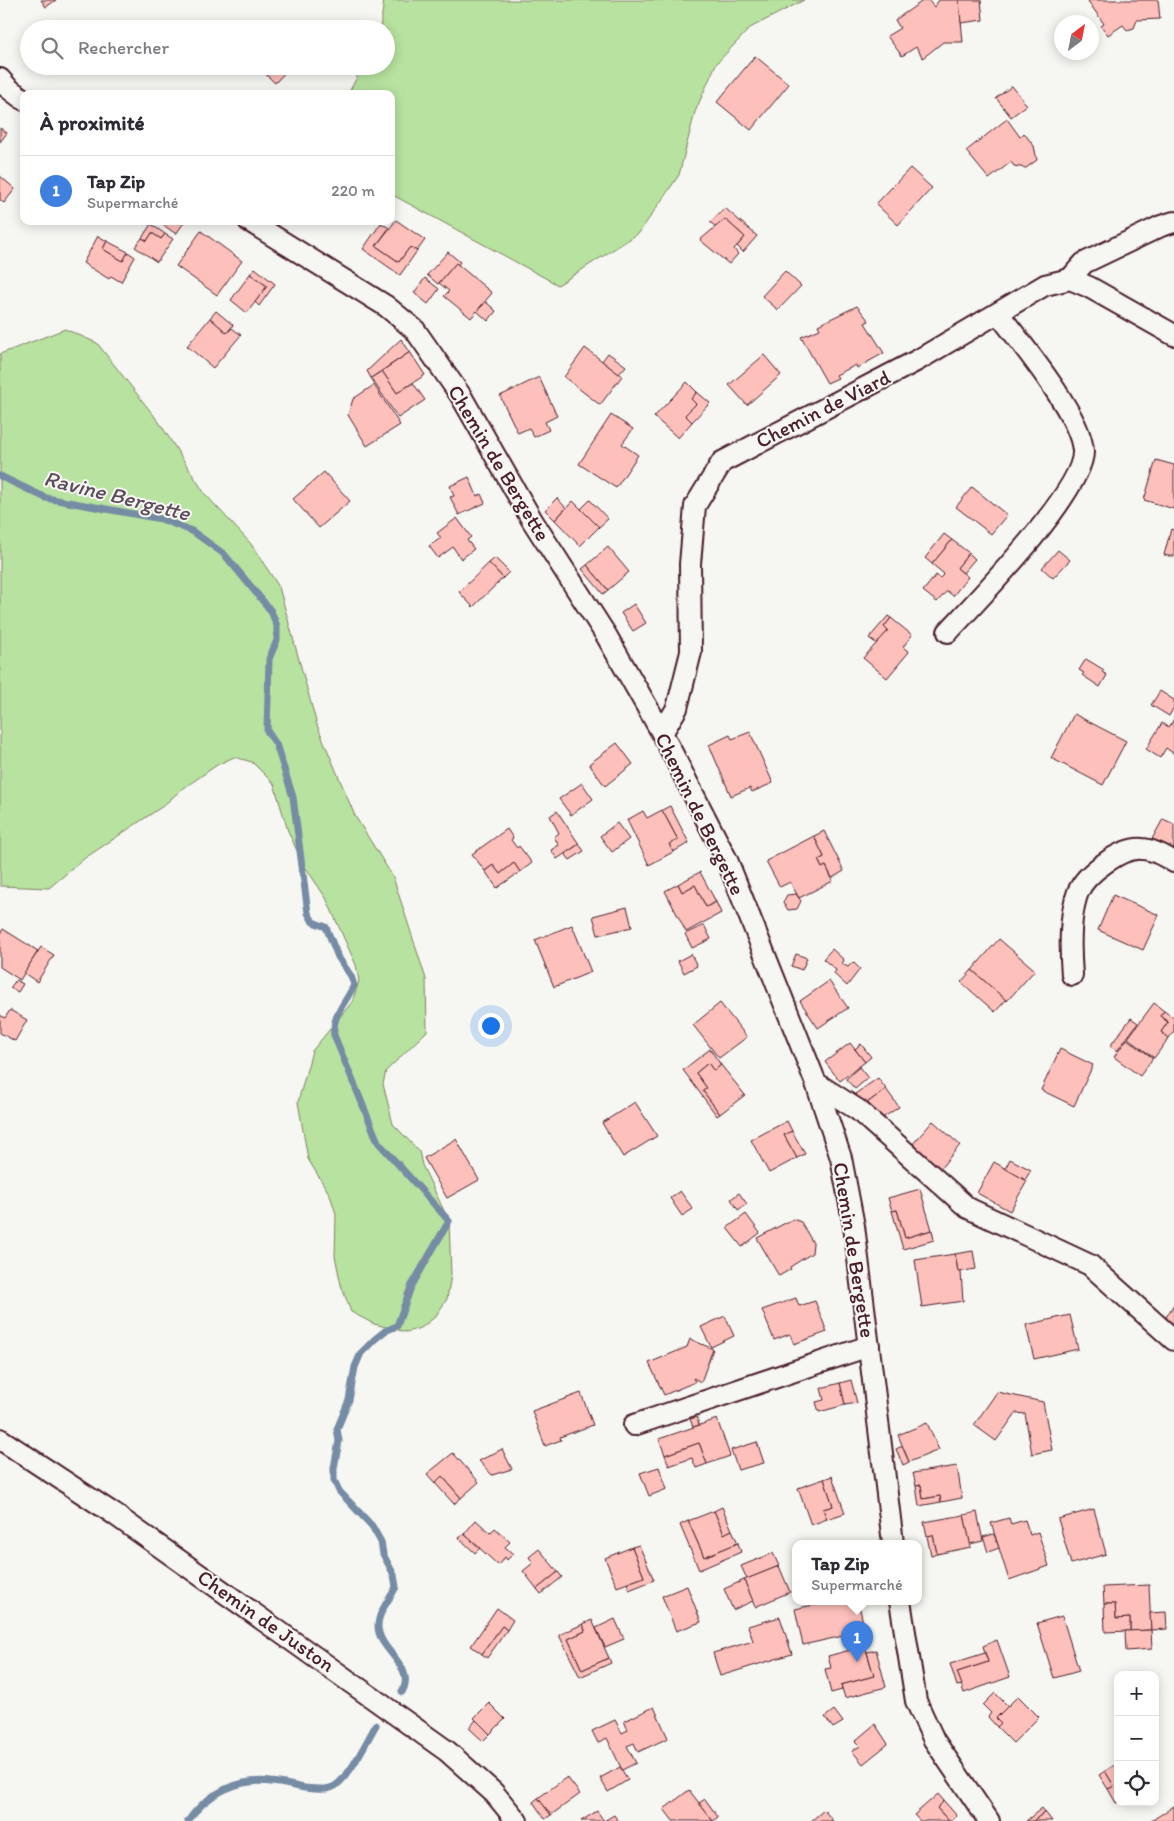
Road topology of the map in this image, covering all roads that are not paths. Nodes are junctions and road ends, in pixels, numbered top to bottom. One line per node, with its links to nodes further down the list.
1 (0, 79): 2 (street)
2 (20, 97)
3 (1174, 222): 5 (street)
4 (255, 225): 9 (street, Chemin de Bergette)
5 (1070, 279): 6 (street, Chemin de Viard); 7 (street)
6 (998, 313): 8 (street); 9 (street, Chemin de Viard)
7 (1174, 335)
8 (948, 632)
9 (662, 733): 12 (street, Chemin de Bergette)
10 (1174, 862): 11 (street)
11 (1072, 975)
12 (816, 1084): 13 (street); 14 (street, Chemin de Bergette)
13 (1174, 1340)
14 (869, 1346): 15 (street); 17 (street, Chemin de Bergette)
15 (634, 1425)
16 (0, 1439): 19 (street, Chemin de Juston)
17 (893, 1540)
18 (901, 1605): 20 (street)
19 (517, 1821)
20 (989, 1821)

